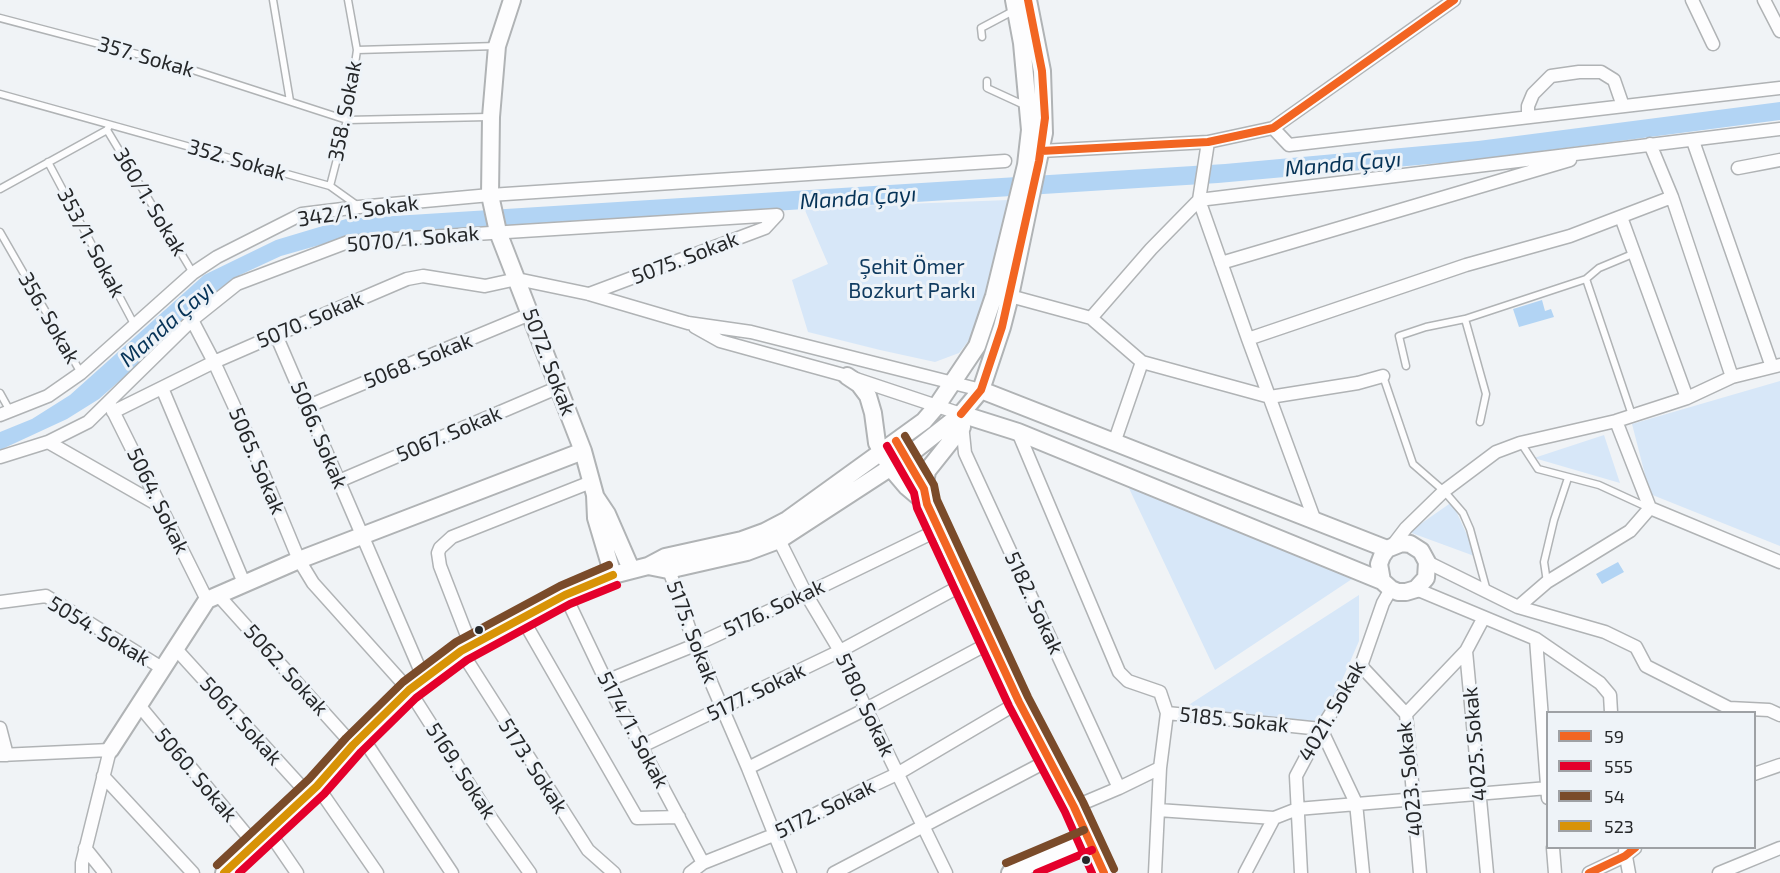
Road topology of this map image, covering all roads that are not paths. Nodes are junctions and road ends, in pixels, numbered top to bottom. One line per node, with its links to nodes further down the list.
1 (273, 0): 17 (lane)
2 (348, 0): 13 (lane, 358. Sokak)
3 (512, 0): 12 (main road, 5072. Sokak)
4 (1454, 0): 24 (street)
5 (1692, 0): 11 (street)
6 (1764, 0): 9 (street)
7 (1019, 3): 10 (lane); 19 (main road); 30 (main road)
8 (0, 18): 17 (lane, 357. Sokak)
9 (1780, 29)
10 (982, 37)
11 (1713, 44)
12 (497, 46): 13 (lane); 20 (main road, 5072. Sokak)
13 (357, 50): 22 (lane, 358. Sokak)
14 (987, 81): 19 (lane)
15 (1780, 88): 18 (street)
16 (0, 94): 23 (lane, 352. Sokak)
17 (290, 101): 22 (lane, 357. Sokak)
18 (1623, 106): 21 (street); 21 (street)
19 (1028, 107): 30 (main road)
20 (491, 117): 22 (lane, 357. Sokak); 37 (main road, 5072. Sokak)
21 (1528, 117): 24 (street)
22 (347, 120): 35 (lane, 358. Sokak)
23 (108, 128): 33 (lane); 35 (lane, 352. Sokak); 47 (lane, 360/1. Sokak)
24 (1273, 128): 27 (street)
25 (1780, 129): 26 (street)
26 (1693, 141): 28 (street); 63 (street)
27 (1208, 142): 30 (street); 39 (street)
28 (1650, 144): 29 (street); 38 (street)
29 (1606, 150): 39 (street); 46 (street)
30 (1035, 159): 40 (main road)
31 (1780, 160): 34 (street)
32 (1005, 161): 37 (street, 342/1. Sokak)
33 (48, 162): 36 (lane); 57 (lane, 353/1. Sokak)
34 (1738, 168)
35 (330, 186): 41 (lane, 352. Sokak)
36 (0, 189)
37 (490, 195): 41 (street, 342/1. Sokak); 44 (main road, 5072. Sokak)
38 (1672, 197): 42 (street); 67 (street)
39 (1199, 200): 46 (street); 53 (street)
40 (1023, 204): 51 (main road); 68 (main road)
41 (359, 207): 47 (street, 342/1. Sokak)
42 (1622, 217): 45 (street); 59 (street)
43 (0, 232): 64 (lane, 356. Sokak)
44 (498, 232): 48 (main road, 5072. Sokak); 50 (street, 5075. Sokak); 55 (street, 5070/1. Sokak)
45 (1636, 252): 49 (lane); 74 (street)
46 (1221, 263): 59 (street)
47 (193, 273): 57 (street, 342/1. Sokak)
48 (517, 279): 50 (street); 52 (main road, 5072. Sokak); 58 (street, 5070. Sokak)
49 (1586, 279): 54 (lane); 79 (lane)
50 (589, 294): 56 (street)
51 (1010, 296): 53 (street); 71 (main road)
52 (530, 314): 69 (main road, 5072. Sokak); 76 (street, 5068. Sokak)
53 (1091, 318): 61 (street)
54 (1465, 319): 62 (lane); 82 (lane)
55 (192, 320): 60 (street, 5065. Sokak); 75 (street, 5070/1. Sokak)
56 (688, 323): 65 (street); 68 (street)
57 (134, 324): 64 (street, 342/1. Sokak)
58 (276, 334): 60 (street, 5070. Sokak); 76 (street, 5066. Sokak)
59 (1248, 339): 73 (street)
60 (214, 362): 70 (street, 5070. Sokak); 105 (street, 5065. Sokak)
61 (1142, 362): 73 (street); 86 (street)
62 (1406, 366)
63 (1776, 366): 67 (street)
64 (81, 373): 78 (street, 342/1. Sokak)
65 (847, 376): 77 (street); 89 (main road)
66 (1383, 376): 73 (street); 96 (lane)
67 (1732, 377): 74 (street)
68 (952, 382): 71 (street); 77 (main road)
69 (559, 387): 88 (main road, 5072. Sokak); 94 (street, 5067. Sokak)
70 (162, 388): 75 (street, 5070. Sokak); 112 (street)
71 (981, 390): 80 (main road); 86 (main road)
72 (0, 393): 78 (lane)
73 (1270, 397): 100 (street)
74 (1687, 398): 79 (street)
75 (111, 407): 85 (street, 5070/1. Sokak); 98 (street, 5064. Sokak)
76 (306, 407): 94 (street, 5066. Sokak)
77 (936, 407): 80 (street); 84 (main road)
78 (5, 413)
79 (1632, 415): 81 (street)
80 (961, 421): 83 (main road); 91 (main road); 97 (main road); 157 (street, 5182. Sokak)
81 (1616, 421): 87 (street); 99 (street)
82 (1480, 422)
83 (1018, 432): 114 (main road); 140 (street)
84 (896, 441): 89 (main road); 91 (main road)
85 (48, 442): 90 (street, 5070/1. Sokak); 98 (street)
86 (1114, 443): 100 (main road)
87 (1520, 443): 93 (lane); 96 (street)
88 (583, 451): 95 (main road, 5072. Sokak); 102 (main road)
89 (881, 452): 92 (main road); 108 (main road)
90 (0, 457)
91 (905, 458): 92 (main road); 97 (main road)
92 (890, 467): 97 (main road); 103 (main road)
93 (1568, 478): 99 (lane); 111 (lane)
94 (339, 481): 102 (street, 5066. Sokak)
95 (593, 488): 109 (main road, 5072. Sokak); 110 (main road, 5072. Sokak); 127 (street, 5173. Sokak)
96 (1444, 491): 104 (street); 116 (lane)
97 (925, 497): 101 (main road)
98 (160, 506): 118 (street, 5064. Sokak)
99 (1650, 508): 107 (street); 111 (street)
100 (1315, 521): 104 (main road)
101 (940, 529): 113 (main road); 115 (street, 5176. Sokak)
102 (363, 536): 105 (main road); 132 (street, 5066. Sokak)
103 (779, 540): 108 (main road); 115 (street, 5180. Sokak)
104 (1390, 547): 106 (main road); 114 (main road, 4021. Sokak)
105 (299, 560): 112 (main road); 134 (street, 5169. Sokak)
106 (1427, 562): 114 (main road, 4021. Sokak); 116 (street)
107 (1780, 562)
108 (667, 564): 109 (main road); 125 (street, 5175. Sokak)
109 (631, 569): 110 (main road)
110 (613, 575): 117 (main road)
111 (1547, 582): 120 (street)
112 (244, 583): 118 (main road)
113 (964, 584): 124 (main road); 128 (street, 5177. Sokak)
114 (1399, 588): 122 (street); 130 (street, 4021. Sokak)
115 (806, 594): 125 (street, 5176. Sokak); 128 (street, 5180. Sokak)
116 (1488, 594): 120 (street)
117 (565, 595): 121 (main road); 133 (street, 5174/1. Sokak)
118 (213, 598): 126 (main road); 145 (street, 5062. Sokak)
119 (0, 602): 131 (street, 5054. Sokak)
120 (1518, 607): 142 (street)
121 (522, 618): 127 (main road); 166 (street)
122 (1483, 619): 123 (street); 129 (street)
123 (1536, 639): 139 (street); 156 (street)
124 (992, 642): 135 (main road); 138 (street)
125 (695, 645): 133 (street, 5176. Sokak); 137 (street, 5175. Sokak)
126 (175, 648): 131 (main road); 158 (street, 5061. Sokak)
127 (466, 648): 132 (main road); 186 (street, 5173. Sokak)
128 (840, 651): 137 (street, 5177. Sokak); 138 (street, 5180. Sokak)
129 (1466, 651): 141 (street); 160 (street, 4025. Sokak)
130 (1361, 666): 141 (street, 4023. Sokak); 144 (street, 4021. Sokak)
131 (162, 668): 136 (main road)
132 (424, 679): 134 (main road)
133 (606, 681): 146 (street, 5174/1. Sokak)
134 (409, 690): 145 (main road); 185 (street, 5169. Sokak)
135 (1019, 702): 149 (main road); 153 (street, 5172. Sokak)
136 (138, 704): 147 (main road); 172 (street, 5060. Sokak)
137 (722, 709): 146 (street, 5177. Sokak); 151 (street, 5175. Sokak)
138 (866, 709): 151 (street); 153 (street, 5180. Sokak)
139 (1611, 711)
140 (1167, 713): 144 (street, 5185. Sokak); 152 (street, 5185. Sokak)
141 (1406, 714): 161 (street, 4023. Sokak)
142 (1780, 716)
143 (0, 728): 148 (street)
144 (1321, 729): 162 (street); 164 (street, 4021. Sokak)
145 (358, 741): 158 (main road); 184 (street, 5062. Sokak)
146 (642, 746): 166 (street, 5174/1. Sokak)
147 (110, 750): 148 (street); 155 (street)
148 (4, 755)
149 (1049, 760): 163 (main road); 168 (street)
150 (1780, 765): 154 (street)
151 (748, 768): 170 (street, 5175. Sokak)
152 (1160, 768): 157 (street); 165 (street, 5185. Sokak)
153 (897, 774): 168 (street, 5180. Sokak); 170 (street, 5172. Sokak)
154 (1756, 774)
155 (103, 776): 173 (street); 180 (street)
156 (1546, 778)
157 (1119, 788): 163 (street)
158 (313, 790): 169 (main road); 183 (street, 5061. Sokak)
159 (1546, 792): 160 (street)
160 (1480, 793): 161 (street); 198 (street, 4025. Sokak)
161 (1414, 799): 162 (street); 197 (street, 4023. Sokak)
162 (1356, 803): 164 (street); 196 (street)
163 (1074, 807): 171 (main road)
164 (1298, 809): 167 (street); 195 (street, 4021. Sokak)
165 (1158, 810): 167 (street); 193 (street, 5185. Sokak)
166 (679, 817): 177 (street, 5174/1. Sokak)
167 (1274, 818): 194 (street)
168 (923, 826): 189 (street); 190 (street, 5180. Sokak)
169 (269, 832): 172 (main road); 182 (street)
170 (776, 834): 177 (street, 5172. Sokak); 188 (street, 5175. Sokak)
171 (1088, 840): 191 (main road); 192 (main road)
172 (255, 845): 181 (main road)
173 (86, 848): 178 (street); 179 (street)
174 (1780, 848): 202 (street)
175 (1552, 849): 199 (street)
176 (1628, 850): 200 (street); 201 (street)
177 (703, 863): 187 (street, 5172. Sokak)
178 (82, 873)
179 (105, 873)
180 (193, 873)
181 (224, 873)
182 (297, 873)
183 (376, 873)
184 (452, 873)
185 (530, 873)
186 (615, 873)
187 (690, 873)
188 (790, 873)
189 (834, 873)
190 (946, 873)
191 (1010, 873)
192 (1104, 873)
193 (1155, 873)
194 (1245, 873)
195 (1301, 873)
196 (1363, 873)
197 (1419, 873)
198 (1487, 873)
199 (1555, 873)
200 (1589, 873)
201 (1629, 873)
202 (1719, 873)

